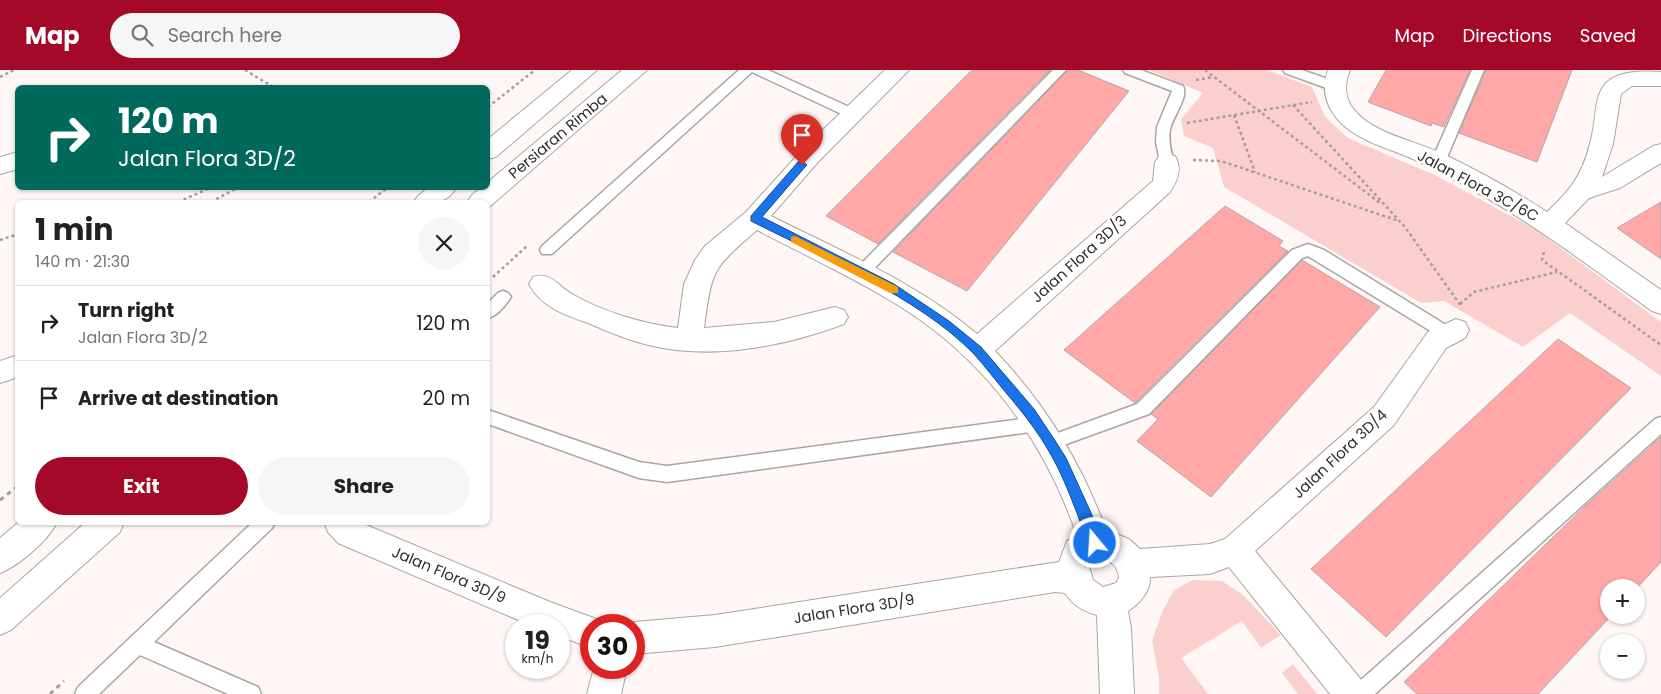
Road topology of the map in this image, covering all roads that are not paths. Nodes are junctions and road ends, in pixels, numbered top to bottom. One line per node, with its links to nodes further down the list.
1 (586, 70): 13 (street)
2 (636, 70): 22 (street, Persiaran Rimba)
3 (747, 70): 25 (lane)
4 (757, 70): 12 (lane)
5 (898, 70): 12 (street)
6 (1060, 70): 26 (lane)
7 (1129, 70): 16 (lane)
8 (1289, 70): 11 (lane)
9 (1478, 70): 17 (lane)
10 (1661, 79): 20 (street)
11 (1338, 91): 17 (street, Jalan Flora 3C/6C)
12 (853, 114): 23 (street)
13 (490, 150)
14 (1661, 152): 20 (street)
15 (15, 161): 18 (street)
16 (1167, 162): 34 (street, Jalan Flora 3D/3)
17 (1438, 162): 24 (street, Jalan Flora 3C/6C)
18 (0, 166)
19 (441, 190): 21 (street)
20 (1582, 192): 24 (street)
21 (429, 200)
22 (482, 200)
23 (755, 218): 26 (street); 33 (street)
24 (1549, 224): 29 (street, Jalan Flora 3C/6C)
25 (547, 250)
26 (861, 272): 34 (street)
27 (542, 284): 33 (street)
28 (503, 297): 30 (lane)
29 (1661, 304)
30 (490, 310)
31 (835, 317): 33 (street)
32 (1455, 323): 39 (lane); 45 (street, Jalan Flora 3D/4)
33 (690, 338)
34 (977, 350): 39 (street)
35 (15, 367): 36 (street)
36 (0, 372)
37 (490, 418): 39 (lane)
38 (1661, 424): 60 (lane)
39 (1043, 434): 44 (street)
40 (38, 525): 46 (street)
41 (106, 525): 50 (street)
42 (263, 525): 53 (lane)
43 (342, 525): 51 (street, Jalan Flora 3D/9)
44 (1095, 543): 47 (street); 48 (street)
45 (1234, 550): 47 (street); 59 (street)
46 (0, 558)
47 (1132, 564): 49 (street)
48 (1073, 578): 49 (street); 52 (street, Jalan Flora 3D/9)
49 (1110, 602): 58 (street)
50 (0, 619)
51 (580, 628)
52 (645, 637)
53 (137, 644): 55 (lane); 56 (lane)
54 (608, 679): 57 (street)
55 (85, 694)
56 (251, 694)
57 (604, 694)
58 (1117, 694)
59 (1351, 694)
60 (1360, 694)

